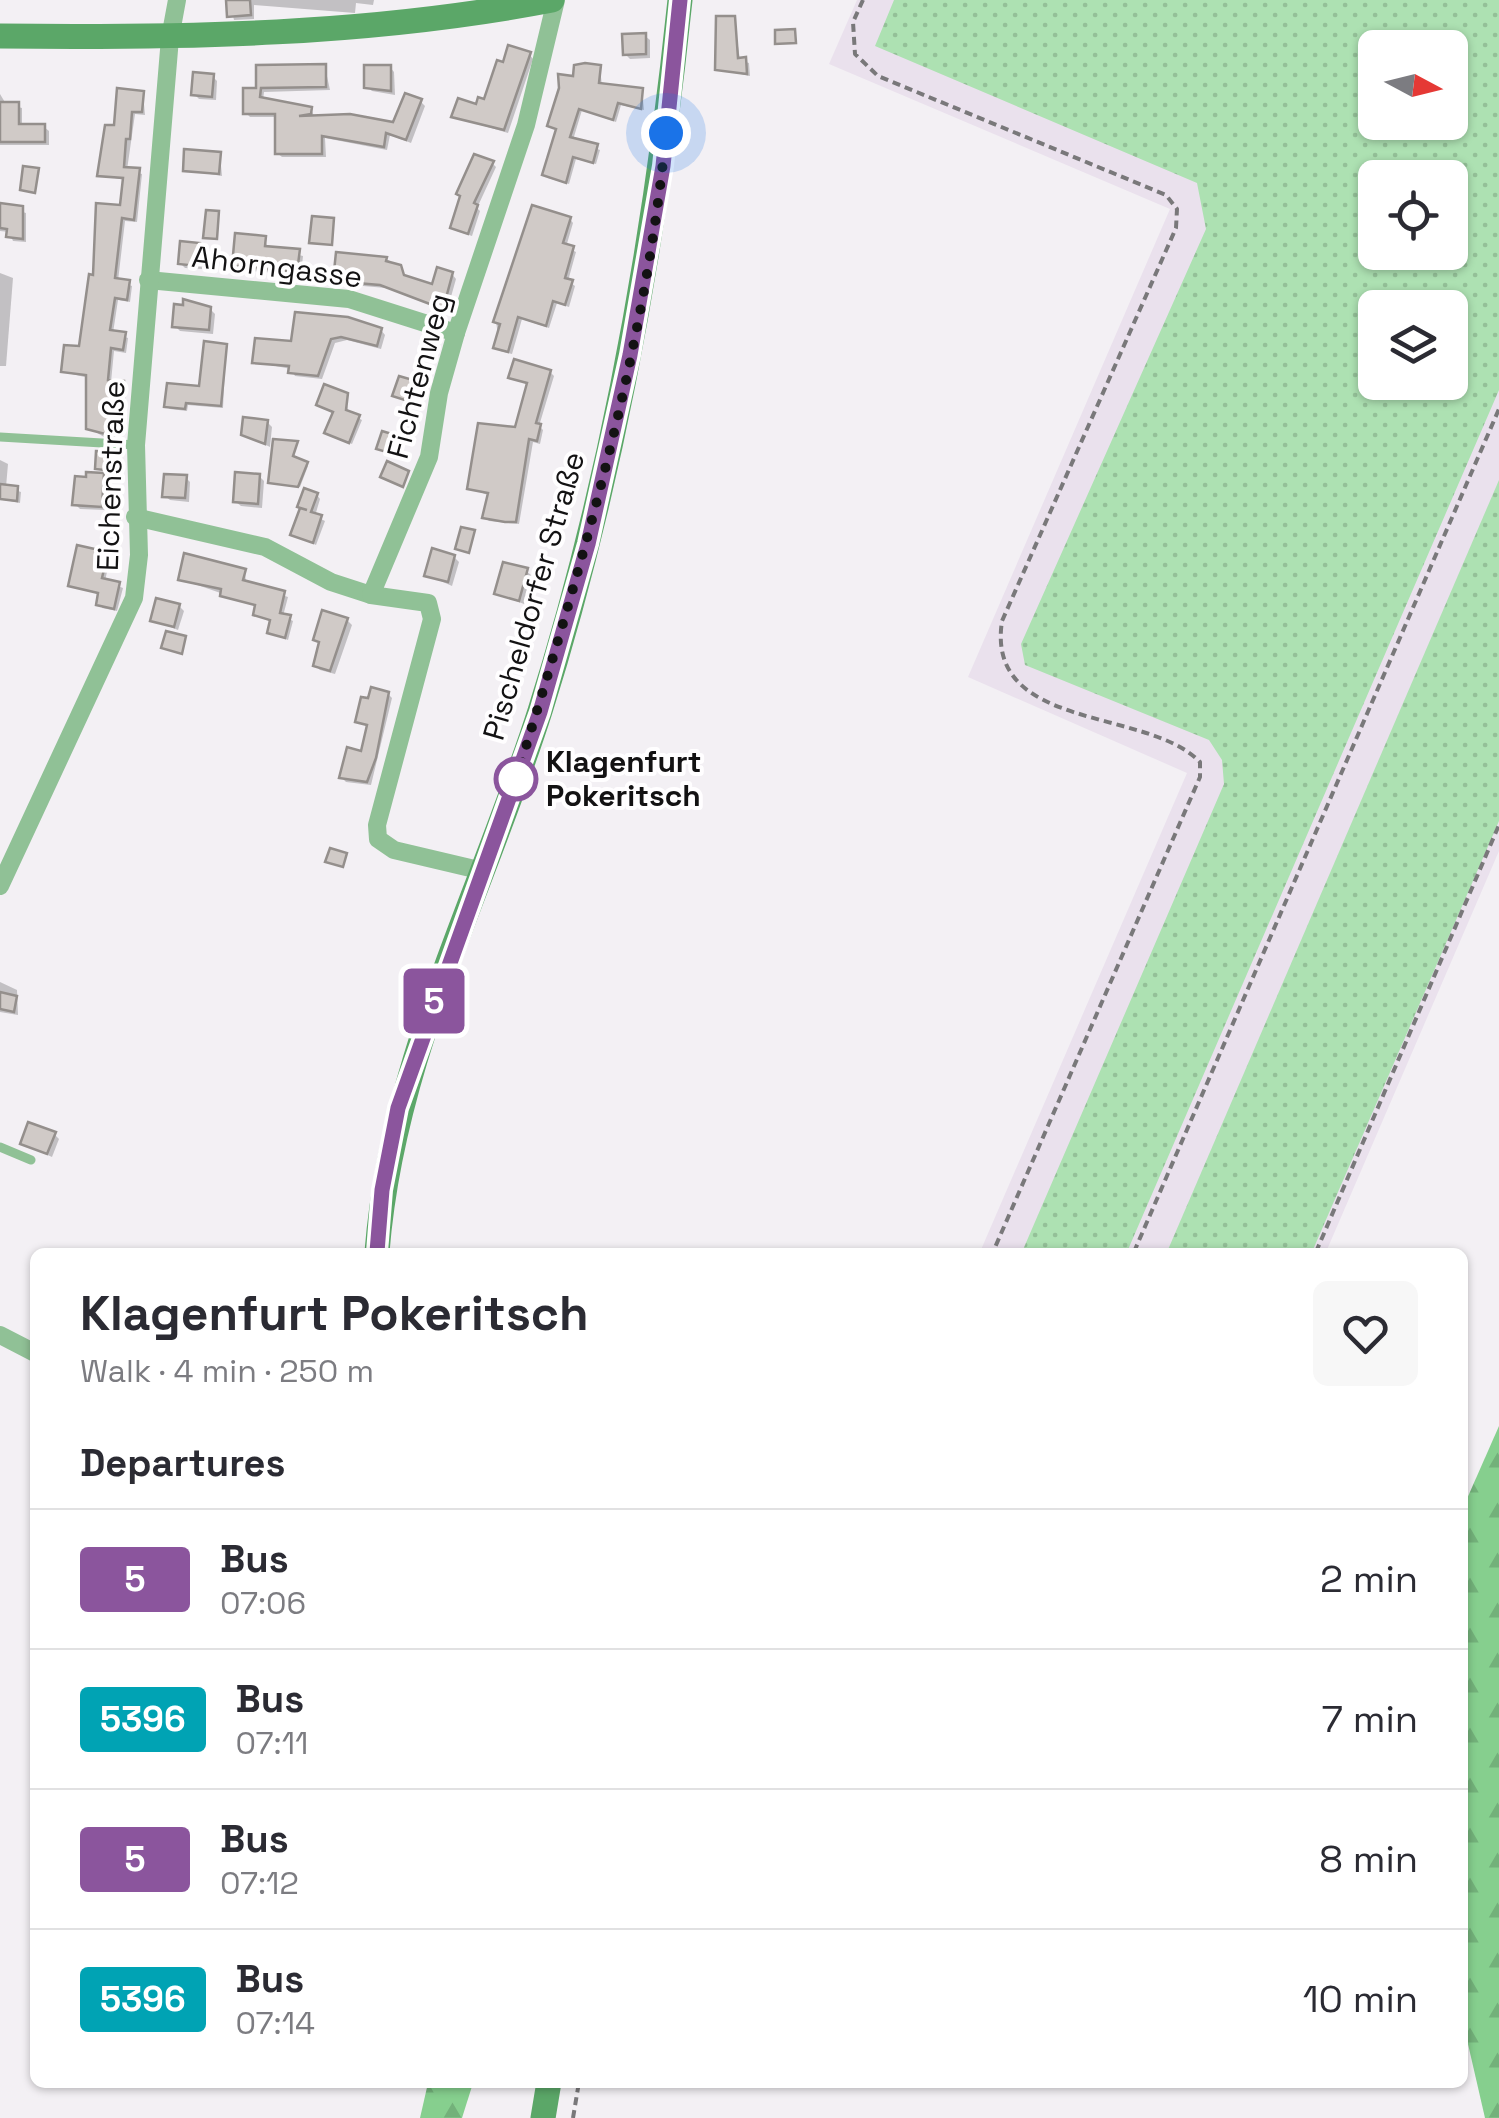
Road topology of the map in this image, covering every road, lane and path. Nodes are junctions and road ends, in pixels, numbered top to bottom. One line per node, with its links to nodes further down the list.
1 (177, 0): 6 (street, Eichenstraße)
2 (554, 0): 6 (main road); 8 (street, Fichtenweg)
3 (680, 0): 15 (main road, Pischeldorfer Straße)
4 (863, 0): 20 (path)
5 (0, 36): 6 (main road)
6 (170, 38): 7 (street, Eichenstraße)
7 (148, 280): 8 (street, Ahorngasse); 11 (street, Eichenstraße)
8 (456, 333): 13 (street, Fichtenweg)
9 (1499, 409): 21 (path)
10 (0, 436): 11 (lane)
11 (136, 445): 12 (street, Eichenstraße)
12 (136, 517): 13 (street); 16 (street, Eichenstraße)
13 (371, 595): 15 (street)
14 (1499, 825): 22 (path)
15 (483, 872): 19 (main road, Pischeldorfer Straße)
16 (0, 886)
17 (0, 1147): 18 (lane)
18 (31, 1160)
19 (377, 1248)
20 (995, 1248)
21 (1136, 1248)
22 (1318, 1248)
23 (0, 1334): 24 (street)
24 (30, 1351)
25 (548, 2088): 27 (main road)
26 (578, 2088): 28 (path)
27 (543, 2118)
28 (573, 2118)

